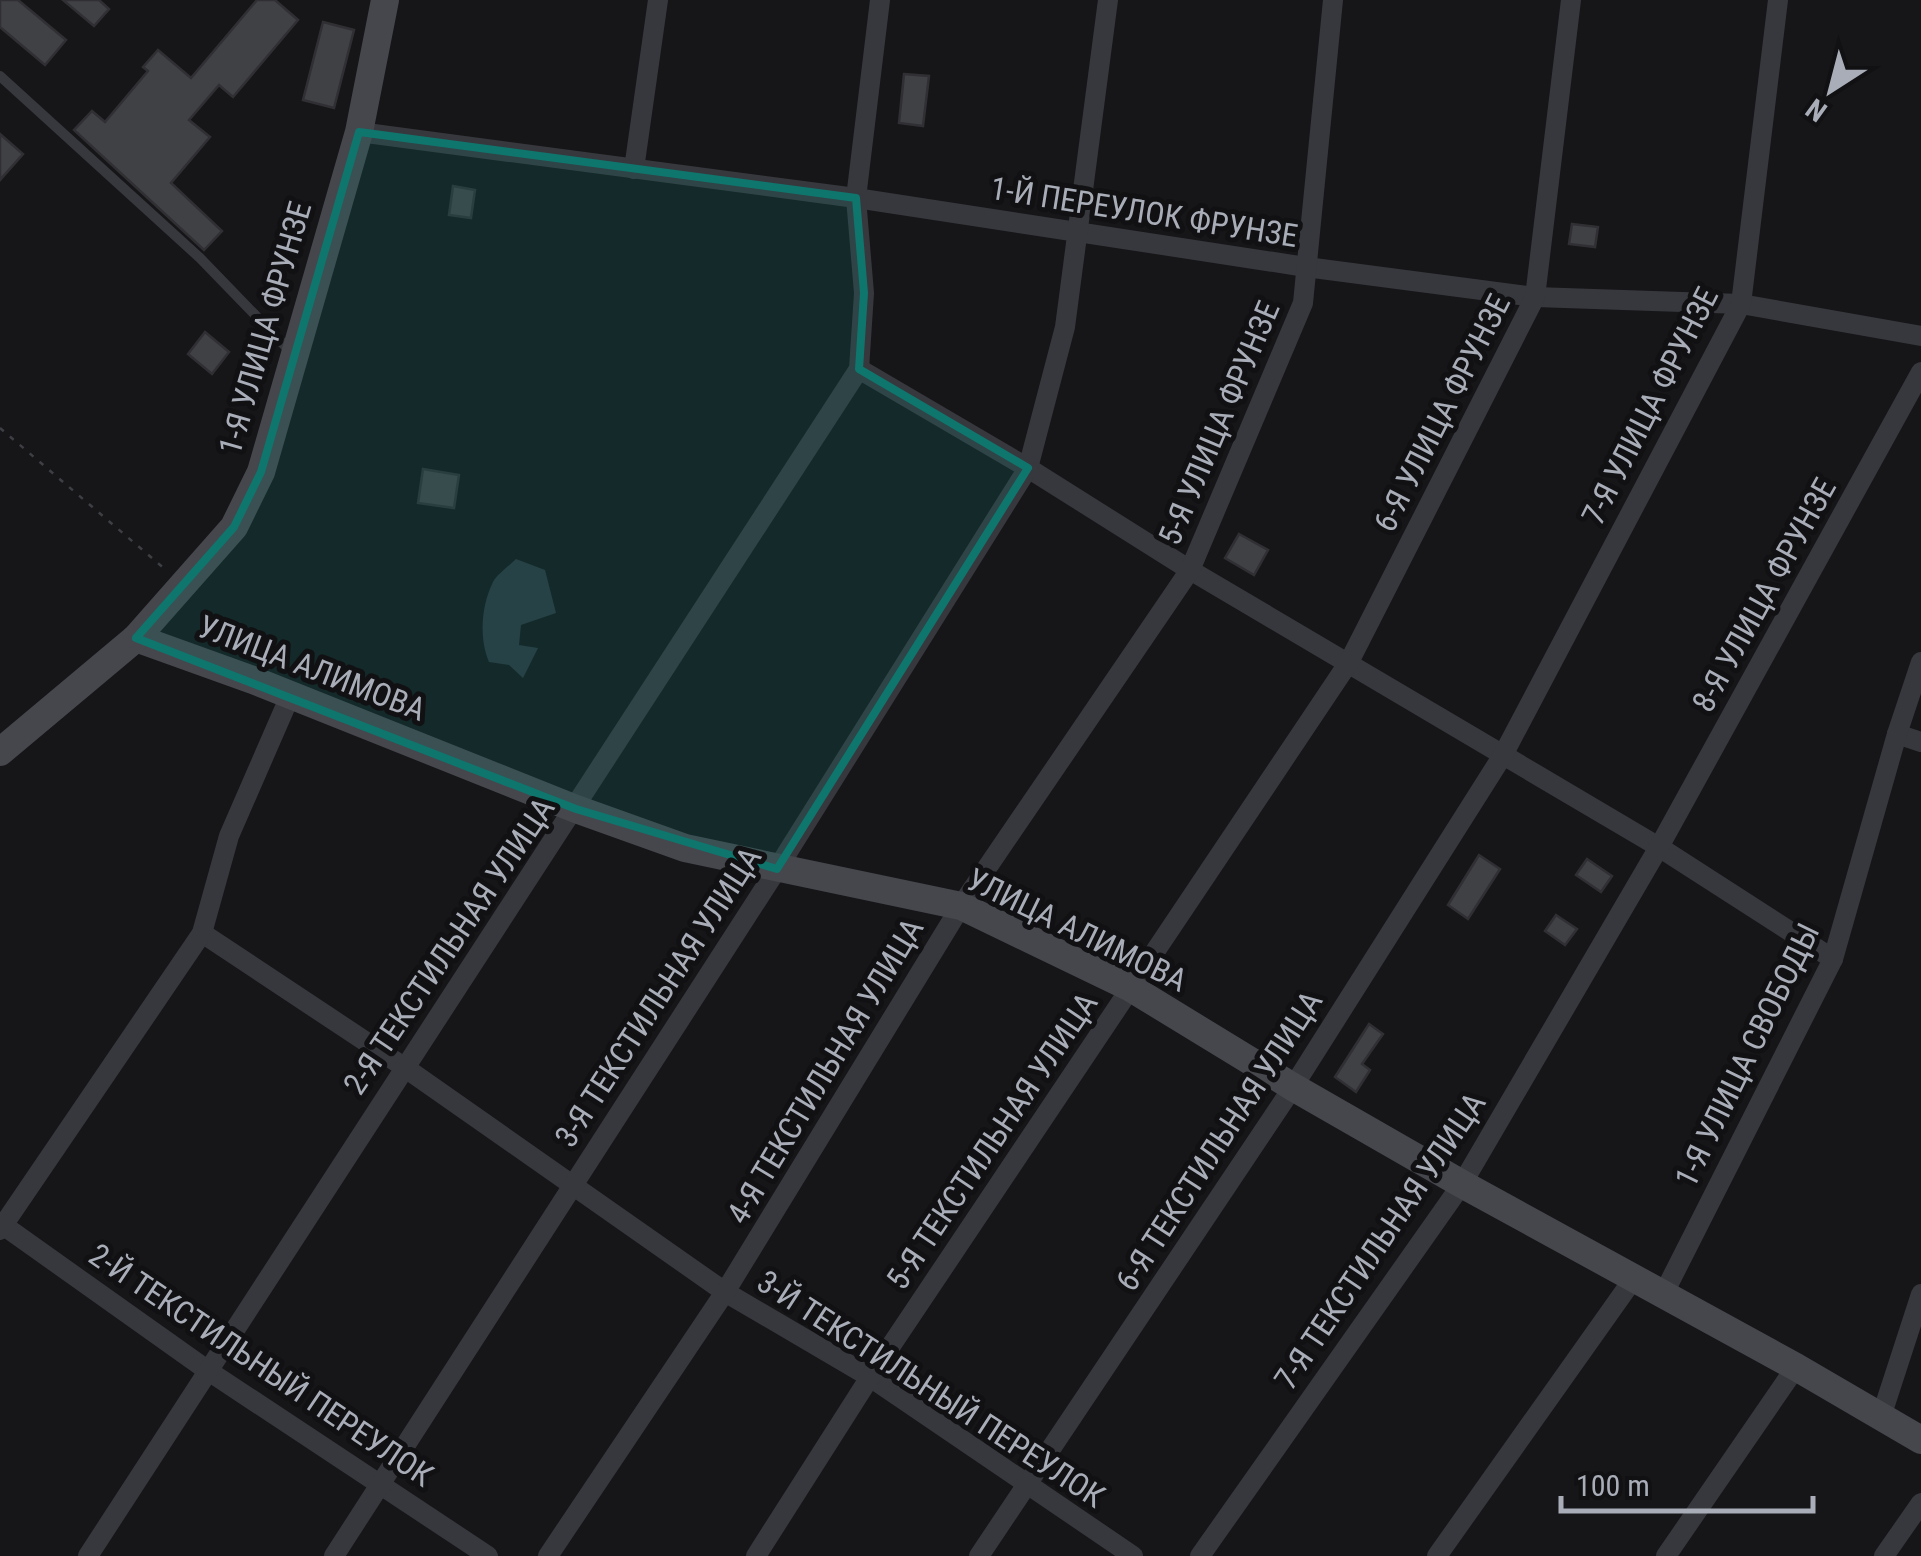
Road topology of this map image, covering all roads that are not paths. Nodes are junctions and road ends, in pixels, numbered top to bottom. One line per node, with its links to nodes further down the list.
1 (386, 0): 9 (street, 1-Я УЛИЦА ФРУНЗЕ)
2 (658, 0): 10 (street)
3 (880, 0): 11 (street)
4 (1108, 0): 12 (street, 3-Я ТЕКСТИЛЬНАЯ УЛИЦА)
5 (1333, 0): 13 (street, 5-Я УЛИЦА ФРУНЗЕ)
6 (1571, 0): 14 (street, 6-Я УЛИЦА ФРУНЗЕ)
7 (1778, 0): 15 (street, 7-Я УЛИЦА ФРУНЗЕ)
8 (0, 76): 17 (lane)
9 (358, 132): 10 (street, 1-Й ПЕРЕУЛОК ФРУНЗЕ); 17 (street, 1-Я УЛИЦА ФРУНЗЕ)
10 (634, 169): 11 (street, 1-Й ПЕРЕУЛОК ФРУНЗЕ)
11 (856, 198): 12 (street, 1-Й ПЕРЕУЛОК ФРУНЗЕ); 18 (street)
12 (1078, 231): 13 (street, 1-Й ПЕРЕУЛОК ФРУНЗЕ); 20 (street, 3-Я ТЕКСТИЛЬНАЯ УЛИЦА)
13 (1306, 267): 14 (street, 1-Й ПЕРЕУЛОК ФРУНЗЕ); 21 (street, 5-Я УЛИЦА ФРУНЗЕ)
14 (1535, 297): 15 (street, 1-Й ПЕРЕУЛОК ФРУНЗЕ); 23 (street, 6-Я УЛИЦА ФРУНЗЕ)
15 (1741, 304): 16 (street, 1-Й ПЕРЕУЛОК ФРУНЗЕ); 29 (street, 7-Я УЛИЦА ФРУНЗЕ)
16 (1921, 336)
17 (294, 355): 22 (street, 1-Я УЛИЦА ФРУНЗЕ)
18 (859, 369): 20 (street); 30 (street, 2-Я ТЕКСТИЛЬНАЯ УЛИЦА)
19 (1921, 372): 31 (street, 8-Я УЛИЦА ФРУНЗЕ)
20 (1028, 468): 21 (street); 32 (street, 3-Я ТЕКСТИЛЬНАЯ УЛИЦА)
21 (1190, 570): 23 (street); 33 (street, 4-Я ТЕКСТИЛЬНАЯ УЛИЦА)
22 (136, 638): 25 (street, УЛИЦА АЛИМОВА); 28 (street, 1-Я УЛИЦА ФРУНЗЕ)
23 (1349, 662): 29 (street); 36 (street, 5-Я ТЕКСТИЛЬНАЯ УЛИЦА)
24 (1921, 662): 26 (street, 1-Я УЛИЦА СВОБОДЫ)
25 (290, 696): 30 (street, УЛИЦА АЛИМОВА); 34 (street)
26 (1896, 734): 27 (street); 35 (street, 1-Я УЛИЦА СВОБОДЫ)
27 (1921, 742)
28 (0, 752)
29 (1503, 755): 31 (street); 38 (street, 6-Я ТЕКСТИЛЬНАЯ УЛИЦА)
30 (576, 809): 32 (street, УЛИЦА АЛИМОВА); 37 (street, 2-Я ТЕКСТИЛЬНАЯ УЛИЦА)
31 (1658, 847): 35 (street); 40 (street, 7-Я ТЕКСТИЛЬНАЯ УЛИЦА)
32 (777, 869): 33 (street, УЛИЦА АЛИМОВА); 39 (street, 3-Я ТЕКСТИЛЬНАЯ УЛИЦА)
33 (961, 906): 36 (street, УЛИЦА АЛИМОВА); 43 (street, 4-Я ТЕКСТИЛЬНАЯ УЛИЦА)
34 (202, 933): 37 (street, 3-Й ТЕКСТИЛЬНЫЙ ПЕРЕУЛОК); 41 (street)
35 (1833, 958): 45 (street, 1-Я УЛИЦА СВОБОДЫ)
36 (1131, 988): 38 (street, УЛИЦА АЛИМОВА); 48 (street, 5-Я ТЕКСТИЛЬНАЯ УЛИЦА)
37 (404, 1067): 39 (street, 3-Й ТЕКСТИЛЬНЫЙ ПЕРЕУЛОК); 47 (street, 2-Я ТЕКСТИЛЬНАЯ УЛИЦА)
38 (1294, 1087): 40 (street, УЛИЦА АЛИМОВА); 52 (street, 6-Я ТЕКСТИЛЬНАЯ УЛИЦА)
39 (573, 1184): 43 (street, 3-Й ТЕКСТИЛЬНЫЙ ПЕРЕУЛОК); 51 (street, 3-Я ТЕКСТИЛЬНАЯ УЛИЦА)
40 (1462, 1184): 42 (street, УЛИЦА АЛИМОВА); 61 (street, 7-Я ТЕКСТИЛЬНАЯ УЛИЦА)
41 (1, 1225): 47 (street, 2-Й ТЕКСТИЛЬНЫЙ ПЕРЕУЛОК)
42 (1634, 1278): 45 (street, УЛИЦА АЛИМОВА); 62 (street)
43 (725, 1292): 48 (street, 3-Й ТЕКСТИЛЬНЫЙ ПЕРЕУЛОК); 57 (street, 4-Я ТЕКСТИЛЬНАЯ УЛИЦА)
44 (1921, 1294): 49 (street)
45 (1663, 1295): 46 (street, УЛИЦА АЛИМОВА)
46 (1796, 1367): 49 (street, УЛИЦА АЛИМОВА); 63 (street)
47 (207, 1370): 51 (street, 2-Й ТЕКСТИЛЬНЫЙ ПЕРЕУЛОК); 54 (street, 2-Я ТЕКСТИЛЬНАЯ УЛИЦА)
48 (870, 1377): 52 (street, 3-Й ТЕКСТИЛЬНЫЙ ПЕРЕУЛОК); 58 (street, 5-Я ТЕКСТИЛЬНАЯ УЛИЦА)
49 (1880, 1417): 50 (street, УЛИЦА АЛИМОВА)
50 (1921, 1440)
51 (381, 1483): 55 (street, 3-Я ТЕКСТИЛЬНАЯ УЛИЦА); 56 (street, 2-Й ТЕКСТИЛЬНЫЙ ПЕРЕУЛОК)
52 (1028, 1484): 59 (street, 6-Я ТЕКСТИЛЬНАЯ УЛИЦА); 60 (street, 3-Й ТЕКСТИЛЬНЫЙ ПЕРЕУЛОК)
53 (1921, 1503): 64 (street)
54 (88, 1556)
55 (334, 1556)
56 (488, 1556)
57 (548, 1556)
58 (756, 1556)
59 (979, 1556)
60 (1133, 1556)
61 (1200, 1556)
62 (1437, 1556)
63 (1666, 1556)
64 (1884, 1556)

